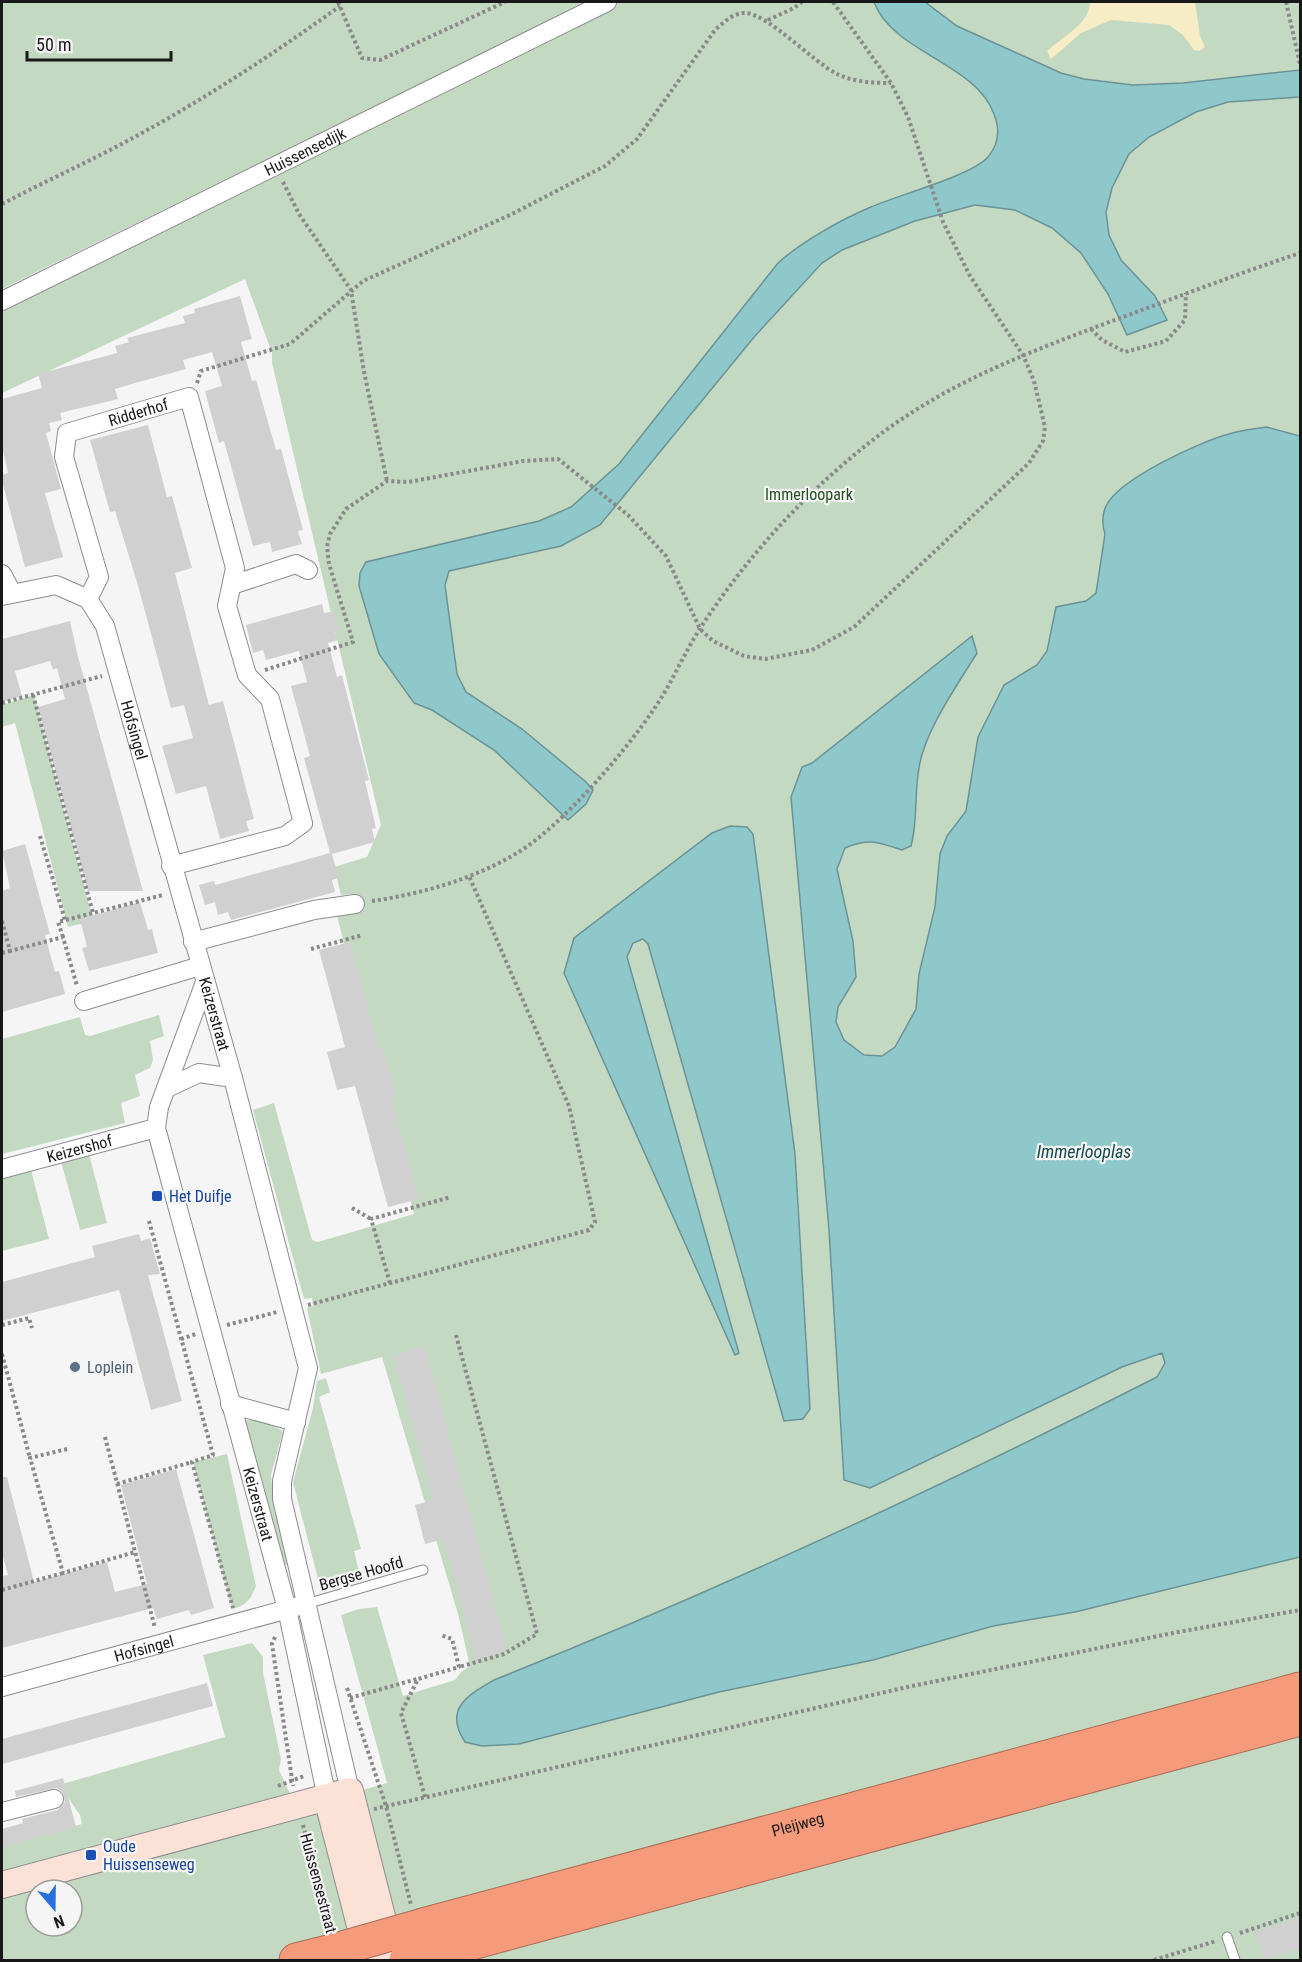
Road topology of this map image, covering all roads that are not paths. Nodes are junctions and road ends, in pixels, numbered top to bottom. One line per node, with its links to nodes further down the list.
1 (607, 2): 2 (street, Huissensedijk)
2 (2, 301)
3 (308, 570): 5 (street)
4 (2, 574): 6 (street)
5 (232, 585): 7 (street, Ridderhof); 8 (street, Ridderhof)
6 (7, 595): 7 (street)
7 (88, 598): 8 (street, Hofsingel)
8 (171, 866): 10 (street, Hofsingel)
9 (354, 904): 10 (street)
10 (193, 942): 11 (street, Hofsingel)
11 (203, 974): 12 (street); 13 (street, Keizerstraat); 14 (street, Keizerstraat)
12 (81, 995)
13 (233, 1078): 14 (street); 18 (street, Keizerstraat)
14 (167, 1088): 15 (street, Keizerstraat)
15 (156, 1128): 16 (street, Keizershof); 17 (street, Keizerstraat)
16 (2, 1169)
17 (230, 1404): 18 (street); 21 (street, Keizerstraat)
18 (296, 1422): 20 (street, Keizerstraat)
19 (423, 1570): 20 (lane, Bergse Hoofd)
20 (306, 1604): 21 (street, Hofsingel); 25 (street, Keizerstraat)
21 (287, 1609): 22 (street, Hofsingel); 25 (street, Keizerstraat)
22 (2, 1687)
23 (1300, 1689): 31 (highway, Pleijweg)
24 (1300, 1719): 31 (highway, Pleijweg)
25 (339, 1795): 28 (street); 29 (street, Keizerstraat)
26 (54, 1799): 27 (street)
27 (2, 1812)
28 (2, 1885)
29 (366, 1897): 33 (street, Huissensestraat); 34 (street)
30 (1227, 1937): 35 (lane)
31 (418, 1939): 32 (highway, Pleijweg, bridge)
32 (296, 1960)
33 (369, 1960)
34 (393, 1960)
35 (1235, 1960)

